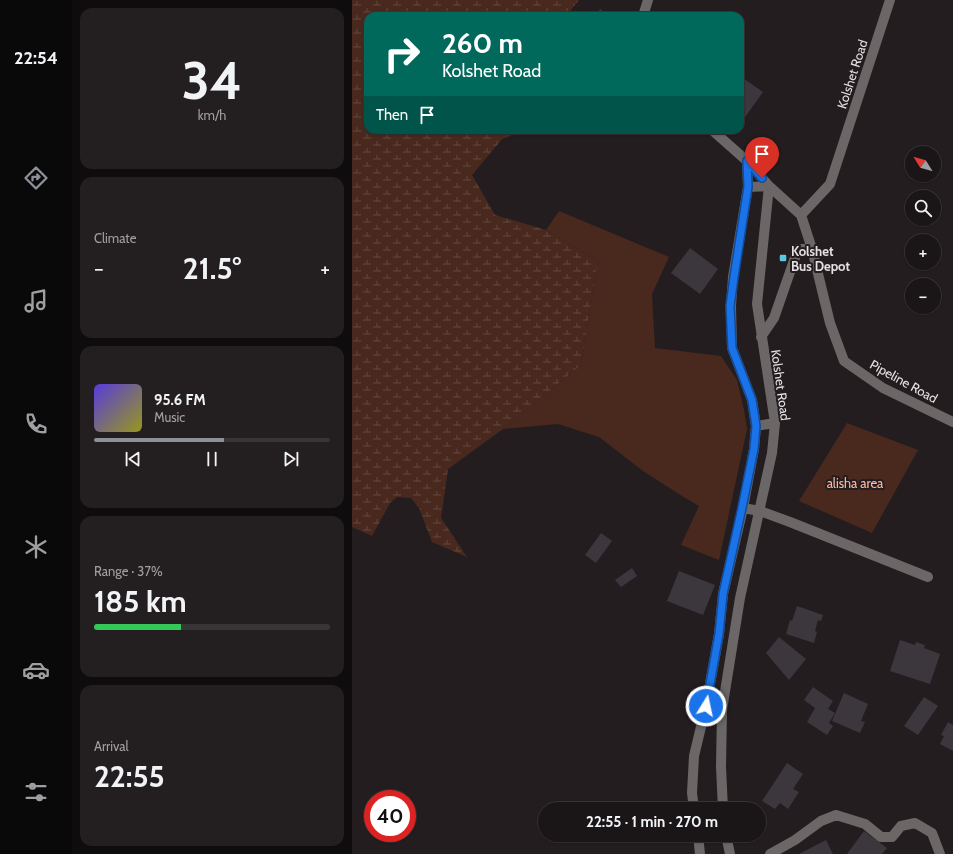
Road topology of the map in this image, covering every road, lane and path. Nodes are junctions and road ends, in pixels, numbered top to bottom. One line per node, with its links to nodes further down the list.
1 (648, 0): 3 (street)
2 (890, 0): 8 (street, Kolshet Road)
3 (644, 12)
4 (717, 134): 5 (street)
5 (747, 161): 6 (street); 7 (street)
6 (769, 186): 7 (street); 8 (street, Pipeline Road); 10 (street, Kolshet Road)
7 (748, 187): 13 (street)
8 (800, 215): 9 (street, Pipeline Road)
9 (812, 249): 10 (street); 11 (street, Pipeline Road)
10 (761, 337): 12 (street, Kolshet Road)
11 (953, 422)
12 (775, 423): 13 (street); 15 (street, Kolshet Road)
13 (756, 426): 14 (street)
14 (742, 508): 15 (street); 17 (street)
15 (760, 511): 16 (street); 18 (street, Kolshet Road)
16 (928, 577)
17 (723, 594): 18 (street); 19 (street)
18 (740, 598): 20 (street, Kolshet Road)
19 (706, 706): 20 (street); 21 (street)
20 (722, 710): 22 (street, Kolshet Road)
21 (693, 802)
22 (723, 802)
23 (699, 842): 25 (street)
24 (727, 842): 26 (street)
25 (700, 854)
26 (730, 854)
27 (770, 854): 28 (street)
28 (940, 854)

